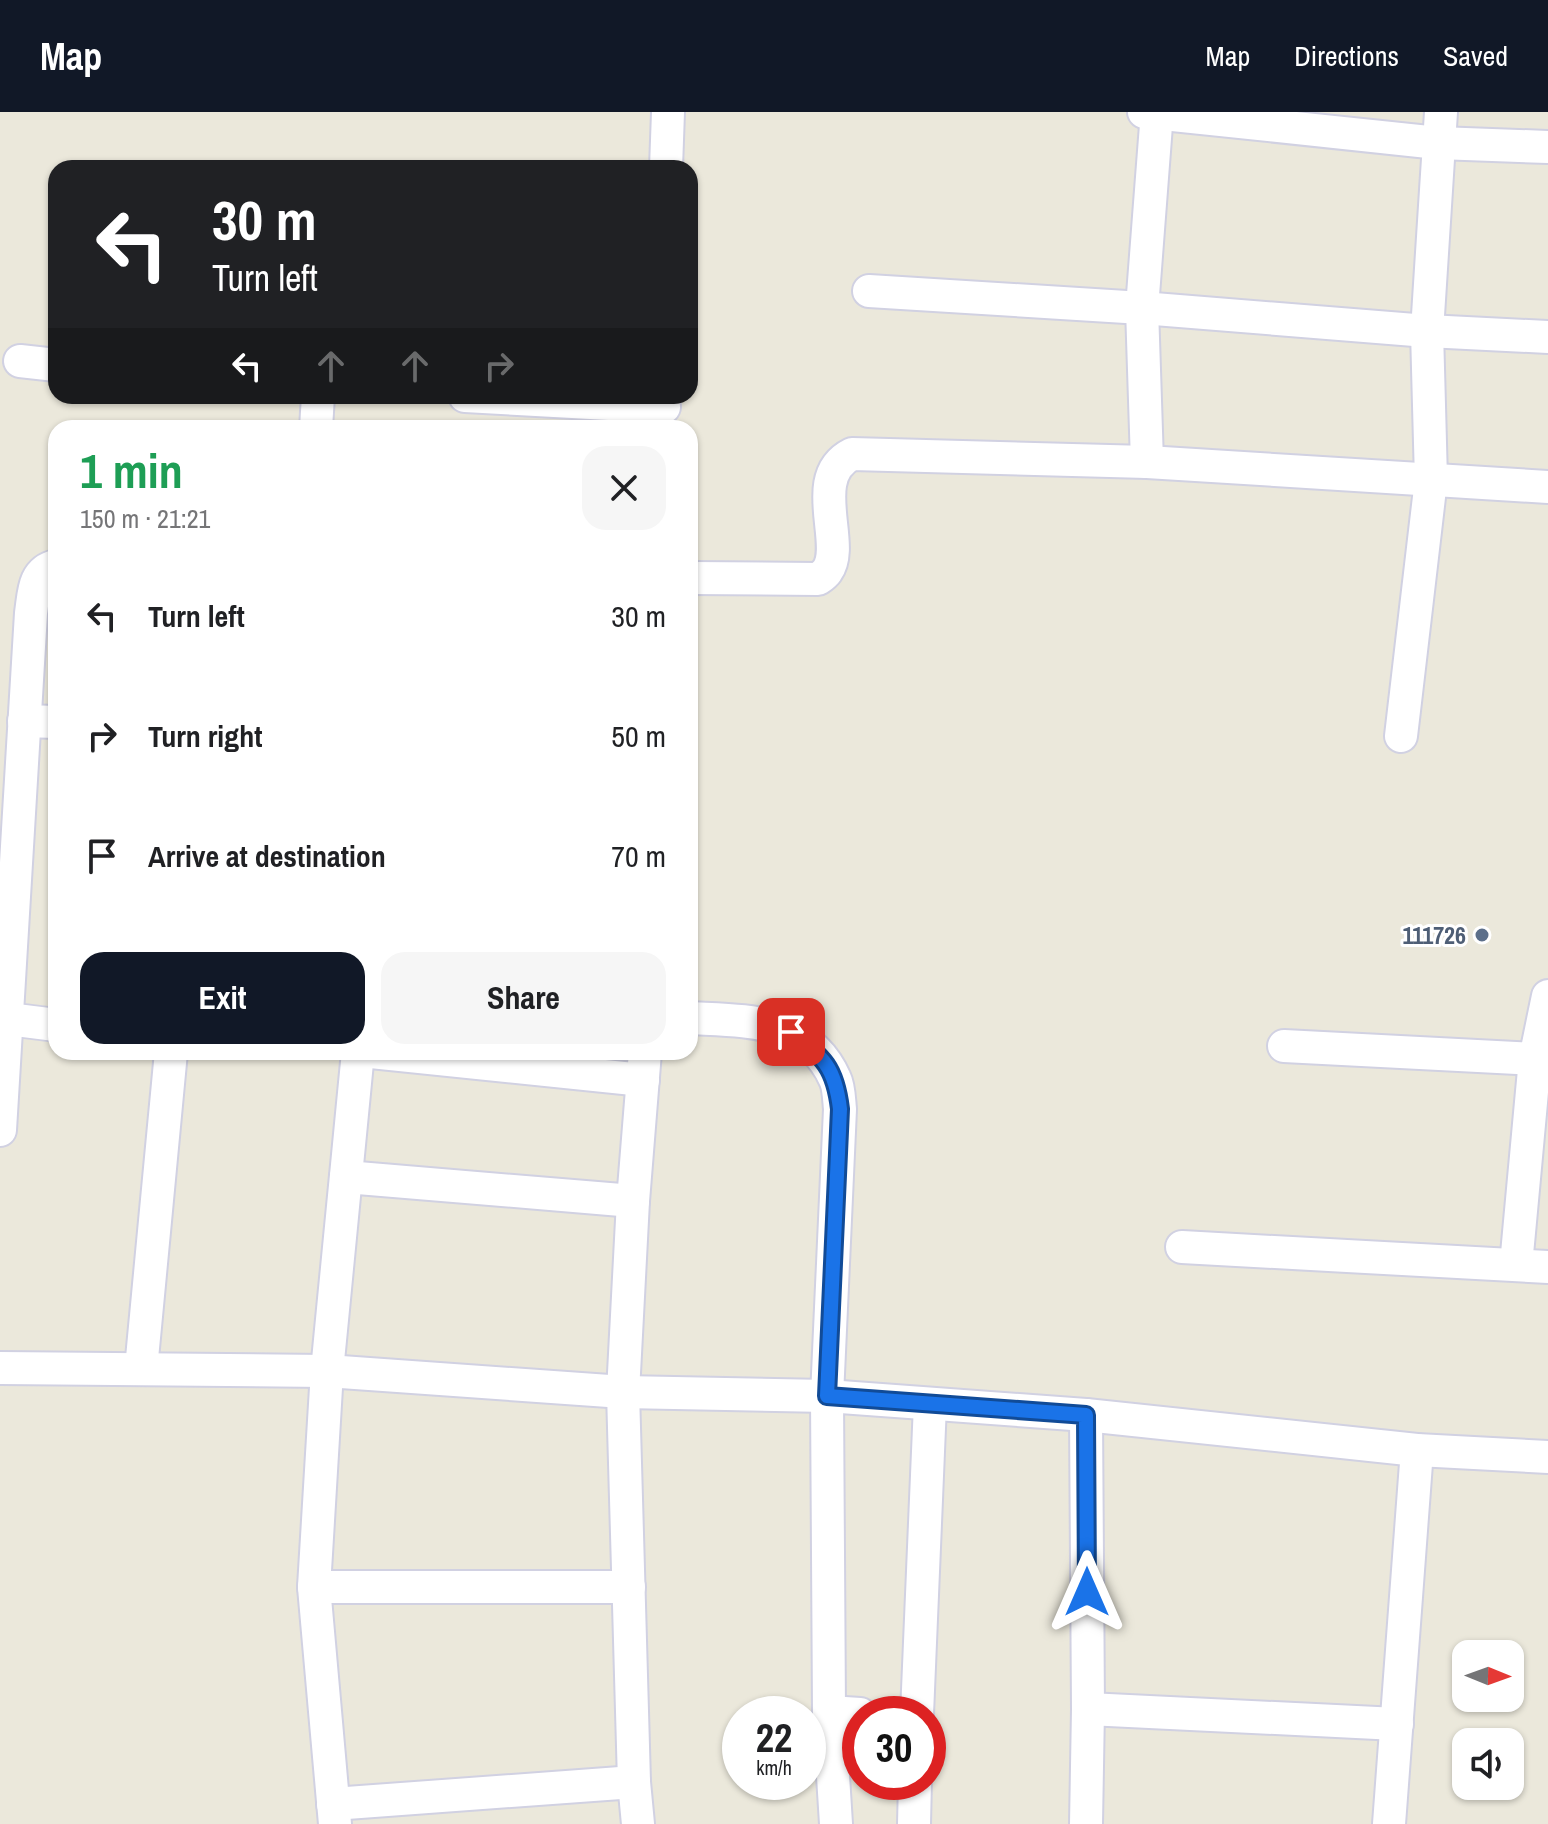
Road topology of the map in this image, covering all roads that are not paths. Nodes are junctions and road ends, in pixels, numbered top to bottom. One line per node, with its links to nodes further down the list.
1 (668, 112): 6 (street)
2 (1144, 112): 3 (street)
3 (1157, 112): 4 (street); 8 (street)
4 (1439, 127): 5 (street); 9 (street)
5 (1548, 147)
6 (666, 160)
7 (869, 291): 8 (street)
8 (1142, 308): 9 (street); 15 (street)
9 (1427, 331): 10 (street); 16 (street)
10 (1548, 337)
11 (20, 361): 12 (street)
12 (48, 364)
13 (579, 404): 14 (street)
14 (664, 410)
15 (1147, 462): 16 (street); 19 (street)
16 (1431, 480): 17 (street); 21 (street)
17 (1548, 487)
18 (48, 568): 20 (street)
19 (698, 578)
20 (40, 722): 23 (street)
21 (1401, 736)
22 (1548, 996): 27 (street)
23 (8, 1019): 25 (street); 32 (street)
24 (698, 1019): 42 (street)
25 (48, 1024)
26 (1284, 1046): 27 (street)
27 (1535, 1059): 36 (street)
28 (170, 1060): 39 (street)
29 (357, 1060): 33 (street)
30 (527, 1060): 31 (street)
31 (644, 1066): 34 (street)
32 (0, 1130)
33 (346, 1177): 34 (street); 40 (street)
34 (633, 1201): 41 (street)
35 (1182, 1247): 36 (street)
36 (1516, 1265): 37 (street)
37 (1548, 1267)
38 (0, 1368): 39 (street)
39 (141, 1369): 40 (street)
40 (327, 1371): 41 (street); 47 (street)
41 (623, 1392): 42 (street); 48 (street)
42 (827, 1396): 43 (street); 49 (street)
43 (930, 1404): 44 (street); 50 (street)
44 (1086, 1415): 45 (street); 51 (street)
45 (1417, 1450): 46 (street); 52 (street)
46 (1548, 1457)
47 (314, 1587): 48 (street); 56 (street)
48 (629, 1587): 54 (street)
49 (844, 1696)
50 (918, 1696)
51 (1088, 1709): 52 (street); 60 (street)
52 (1397, 1724): 61 (street)
53 (842, 1750): 58 (street)
54 (634, 1782): 56 (street); 57 (street)
55 (915, 1800): 59 (street)
56 (334, 1814)
57 (638, 1824)
58 (836, 1824)
59 (914, 1824)
60 (1086, 1824)
61 (1389, 1824)

